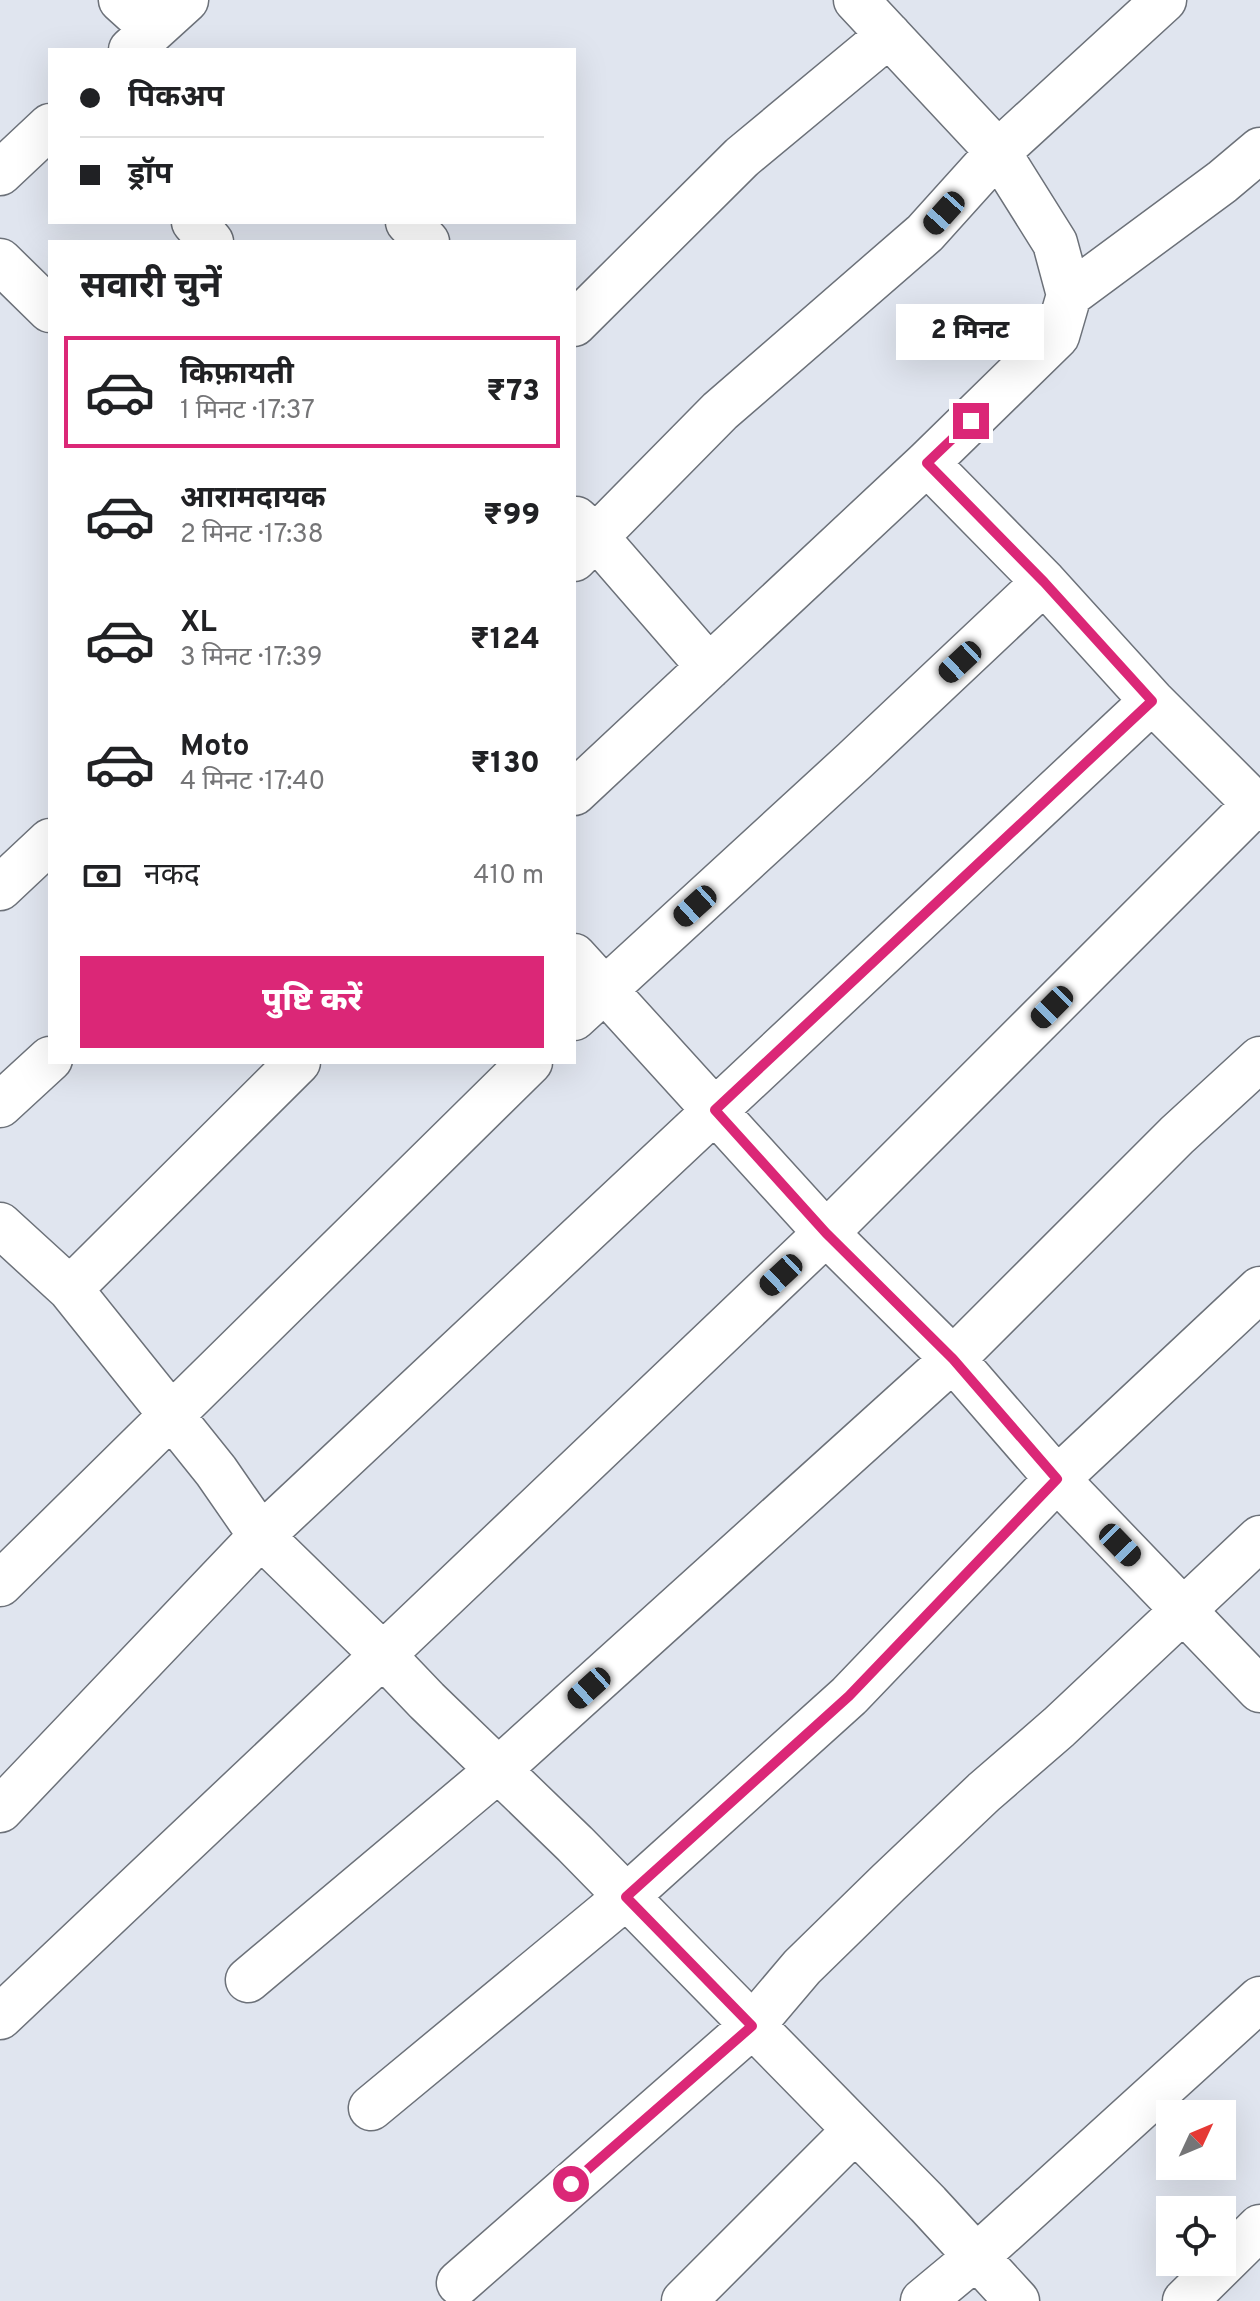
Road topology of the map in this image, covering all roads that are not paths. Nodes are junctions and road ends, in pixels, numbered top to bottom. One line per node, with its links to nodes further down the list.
1 (121, 0): 6 (street)
2 (186, 0): 6 (street)
3 (856, 0): 5 (street)
4 (1164, 0): 9 (street)
5 (889, 35): 9 (street); 18 (street)
6 (142, 39)
7 (48, 128): 10 (street)
8 (1260, 150): 16 (street)
9 (998, 152): 16 (street); 20 (street)
10 (0, 173)
11 (196, 224): 13 (street)
12 (410, 224): 14 (street)
13 (209, 240)
14 (425, 240)
15 (0, 261): 17 (street)
16 (1069, 295): 19 (street)
17 (48, 308)
18 (576, 322)
19 (927, 463): 21 (street); 22 (street)
20 (581, 538): 22 (street)
21 (1044, 582): 23 (street); 29 (street)
22 (709, 667): 24 (street)
23 (1152, 701): 25 (street); 35 (street)
24 (576, 791)
25 (1258, 806): 37 (street)
26 (48, 843): 27 (street)
27 (0, 888)
28 (576, 962): 29 (street)
29 (589, 1004): 35 (street)
30 (1260, 1059): 40 (street)
31 (48, 1061): 34 (street)
32 (296, 1064): 38 (street)
33 (528, 1064): 41 (street)
34 (0, 1105)
35 (715, 1110): 37 (street); 43 (street)
36 (0, 1225): 38 (street)
37 (826, 1233): 40 (street); 47 (street)
38 (70, 1289): 41 (street)
39 (1260, 1289): 42 (street)
40 (953, 1359): 42 (street); 49 (street)
41 (172, 1416): 43 (street); 45 (street)
42 (1057, 1479): 46 (street); 51 (street)
43 (261, 1536): 47 (street); 50 (street)
44 (1260, 1538): 46 (street)
45 (0, 1584)
46 (1183, 1611): 48 (street); 55 (street)
47 (383, 1655): 49 (street); 54 (street)
48 (1260, 1690)
49 (498, 1770): 51 (street); 52 (street)
50 (0, 1810)
51 (626, 1897): 55 (street); 56 (street)
52 (248, 1980)
53 (1260, 1999): 59 (street)
54 (0, 2017)
55 (752, 2026): 57 (street); 60 (street)
56 (371, 2108)
57 (855, 2130): 59 (street); 61 (street)
58 (1260, 2227): 64 (street)
59 (976, 2257): 62 (street); 63 (street)
60 (459, 2283)
61 (684, 2301)
62 (923, 2301)
63 (1017, 2301)
64 (1185, 2301)

